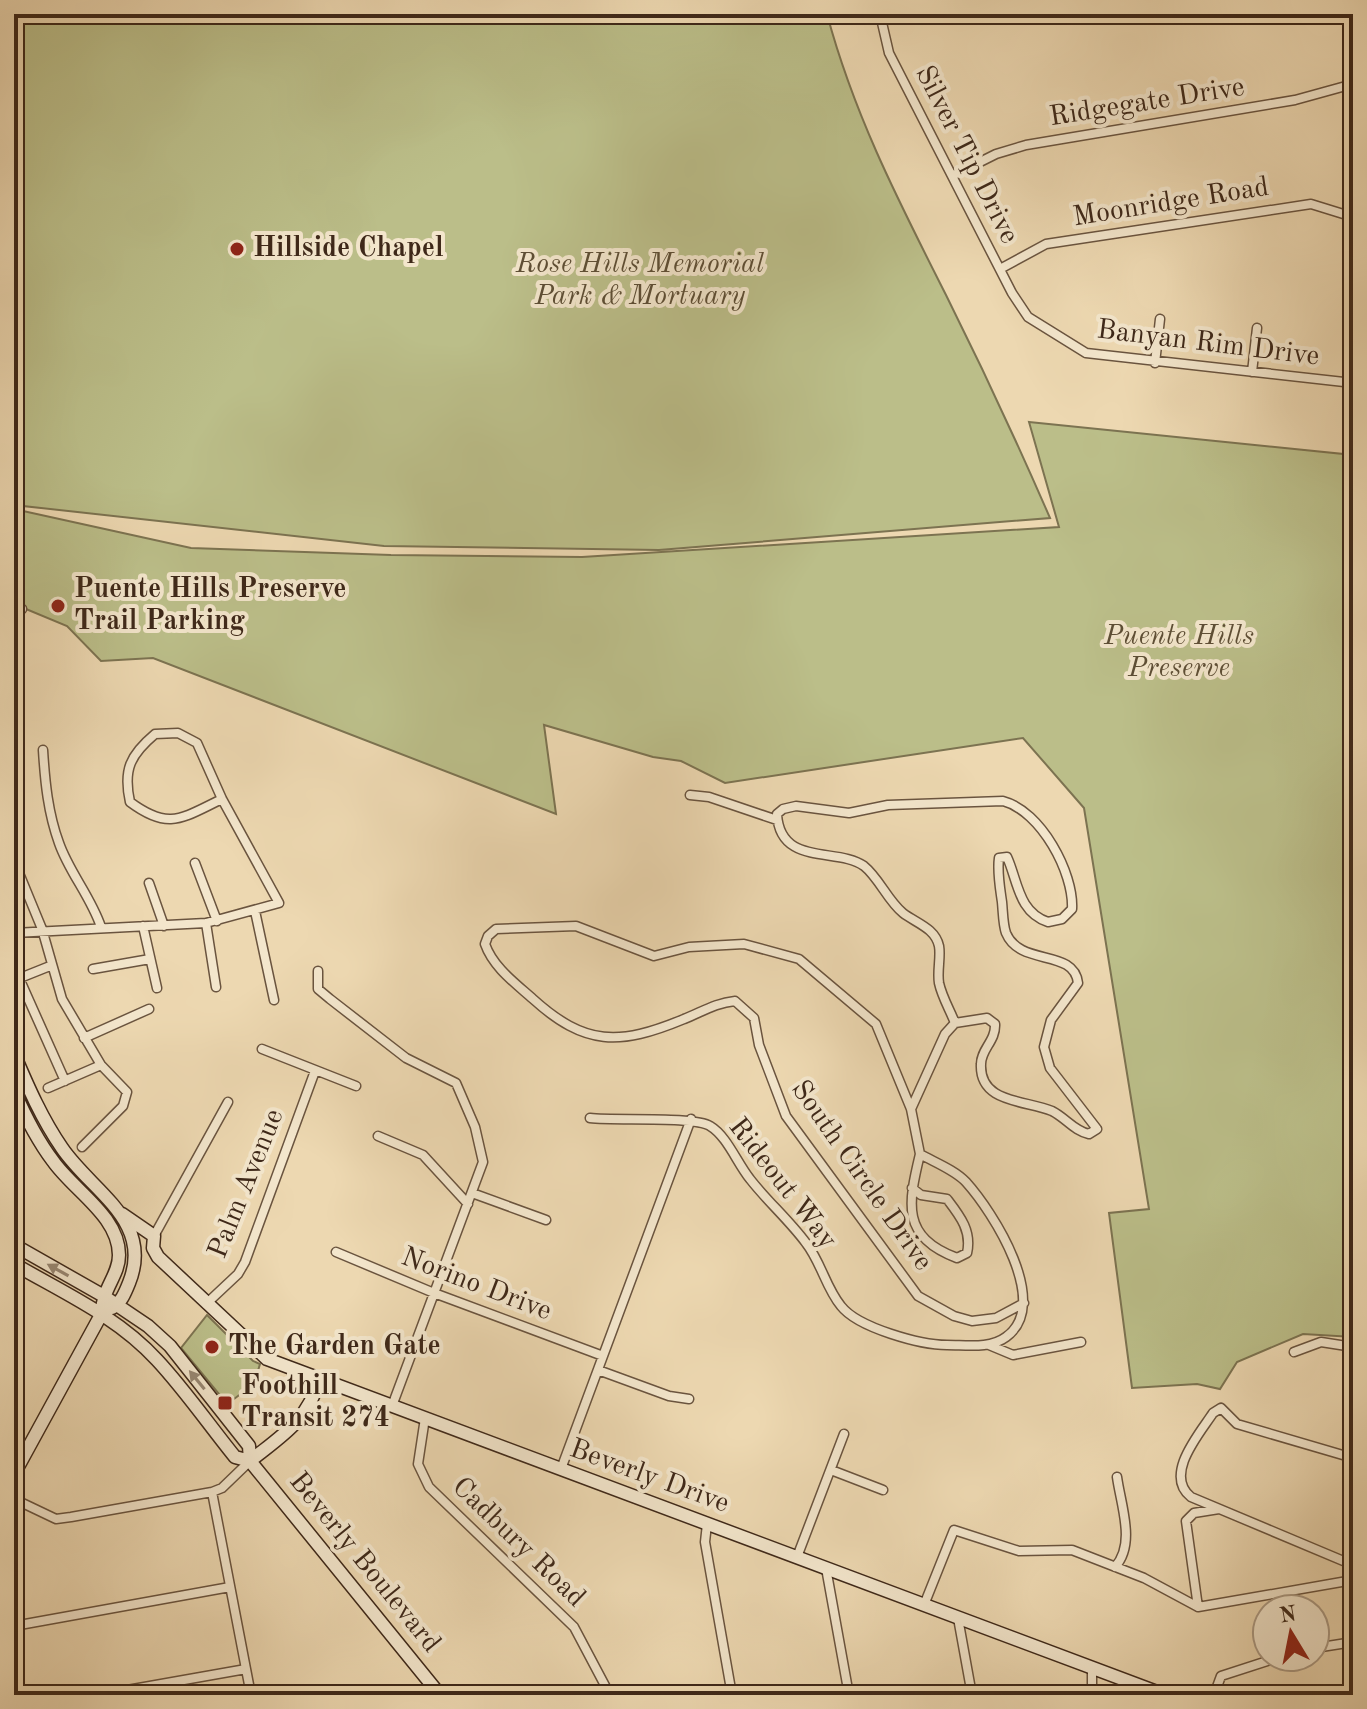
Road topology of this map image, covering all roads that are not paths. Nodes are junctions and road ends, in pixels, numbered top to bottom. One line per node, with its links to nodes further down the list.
1 (880, 14): 3 (street, Silver Tip Drive)
2 (1353, 84): 3 (street, Ridgegate Drive)
3 (952, 176): 5 (street, Silver Tip Drive)
4 (1353, 217): 5 (street, Moonridge Road)
5 (1000, 269): 8 (street, Banyan Rim Drive)
6 (1160, 319): 8 (street)
7 (1257, 328): 9 (street)
8 (1155, 363): 9 (street, Banyan Rim Drive)
9 (1252, 372): 10 (street, Banyan Rim Drive)
10 (1353, 383)
11 (43, 750): 25 (street)
12 (14, 789): 16 (street)
13 (690, 795): 15 (street)
14 (222, 799): 14 (street); 20 (street)
15 (777, 820): 37 (street); 37 (street)
16 (14, 829)
17 (14, 861): 26 (street)
18 (195, 863): 21 (street)
19 (149, 883): 24 (street)
20 (255, 911): 21 (street); 35 (street)
21 (217, 921): 22 (street)
22 (206, 923): 24 (street); 33 (street)
23 (143, 926): 24 (street); 25 (street); 28 (street)
24 (164, 926)
25 (101, 927): 26 (street)
26 (42, 929): 27 (street); 29 (street)
27 (14, 933)
28 (150, 959): 30 (street); 34 (street)
29 (50, 966): 32 (street); 38 (street)
30 (93, 969)
31 (318, 971): 57 (street)
32 (16, 979): 43 (street)
33 (216, 987)
34 (157, 988)
35 (274, 1000)
36 (149, 1009): 38 (street)
37 (955, 1023): 48 (street)
38 (84, 1038): 41 (street)
39 (262, 1049): 42 (street)
40 (14, 1054): 54 (main road, Beverly Drive)
41 (101, 1065): 43 (street); 52 (street)
42 (315, 1071): 44 (street); 70 (street, Palm Avenue)
43 (65, 1081): 45 (street)
44 (356, 1086)
45 (48, 1088)
46 (14, 1091): 55 (main road)
47 (228, 1102): 62 (street)
48 (911, 1109): 53 (street); 68 (street, South Circle Drive)
49 (590, 1118): 50 (street)
50 (691, 1119): 73 (street, Rideout Way); 76 (street, Rideout Way)
51 (378, 1136): 58 (street)
52 (82, 1147)
53 (920, 1154): 56 (street); 68 (street)
54 (76, 1167): 55 (main road); 59 (main road, Beverly Drive)
55 (65, 1176): 67 (main road)
56 (912, 1188): 56 (street)
57 (472, 1193): 58 (street); 60 (street)
58 (468, 1204): 66 (street)
59 (122, 1214): 62 (main road, Beverly Drive); 64 (main road)
60 (546, 1220)
61 (14, 1245): 67 (main road, Beverly Boulevard, one-way to 61)
62 (155, 1247): 64 (main road); 70 (main road, Beverly Drive)
63 (336, 1252): 66 (street, Norino Drive)
64 (135, 1262): 69 (main road)
65 (14, 1264): 71 (main road, Beverly Boulevard)
66 (434, 1293): 76 (street, Norino Drive); 80 (street)
67 (102, 1295): 69 (main road, Beverly Boulevard); 71 (main road)
68 (1024, 1303): 73 (street)
69 (118, 1304): 71 (main road); 84 (main road, Beverly Boulevard, one-way to 69)
70 (206, 1304): 78 (main road, Beverly Drive)
71 (102, 1313): 84 (main road, Beverly Boulevard); 87 (main road)
72 (1081, 1342): 73 (street, Rideout Way)
73 (989, 1345)
74 (1353, 1347): 75 (street)
75 (1294, 1352)
76 (603, 1356): 77 (street, Rideout Way)
77 (598, 1370): 79 (street); 85 (street, Rideout Way)
78 (320, 1379): 80 (main road, Beverly Drive); 84 (main road)
79 (689, 1399)
80 (392, 1406): 81 (main road, Beverly Drive)
81 (425, 1418): 85 (main road, Beverly Drive); 112 (street, Cadbury Road)
82 (844, 1434): 86 (street)
83 (1353, 1458): 92 (street)
84 (250, 1461): 90 (street); 111 (main road, Beverly Boulevard)
85 (561, 1469): 93 (main road, Beverly Drive)
86 (831, 1470): 89 (street); 94 (street)
87 (14, 1474)
88 (1117, 1477): 96 (street)
89 (883, 1490)
90 (212, 1492): 91 (street); 99 (street)
91 (14, 1499)
92 (1220, 1509): 95 (street); 101 (street)
93 (707, 1524): 94 (main road, Beverly Drive); 113 (street)
94 (797, 1557): 97 (main road, Beverly Drive)
95 (1353, 1565)
96 (1115, 1567): 100 (street); 101 (street)
97 (826, 1568): 100 (main road, Beverly Drive); 114 (street)
98 (1353, 1580): 101 (street)
99 (230, 1587): 103 (street); 108 (street)
100 (924, 1605): 102 (main road, Beverly Drive)
101 (1198, 1607)
102 (958, 1618): 107 (main road, Beverly Drive); 115 (street)
103 (14, 1626)
104 (1353, 1642): 105 (street)
105 (1331, 1645)
106 (1251, 1666): 118 (street)
107 (1092, 1668): 116 (street); 117 (main road, Beverly Drive)
108 (246, 1669): 109 (street); 110 (street)
109 (99, 1695)
110 (251, 1695)
111 (440, 1695)
112 (610, 1695)
113 (732, 1695)
114 (849, 1695)
115 (972, 1695)
116 (1092, 1695)
117 (1165, 1695)
118 (1214, 1695)

